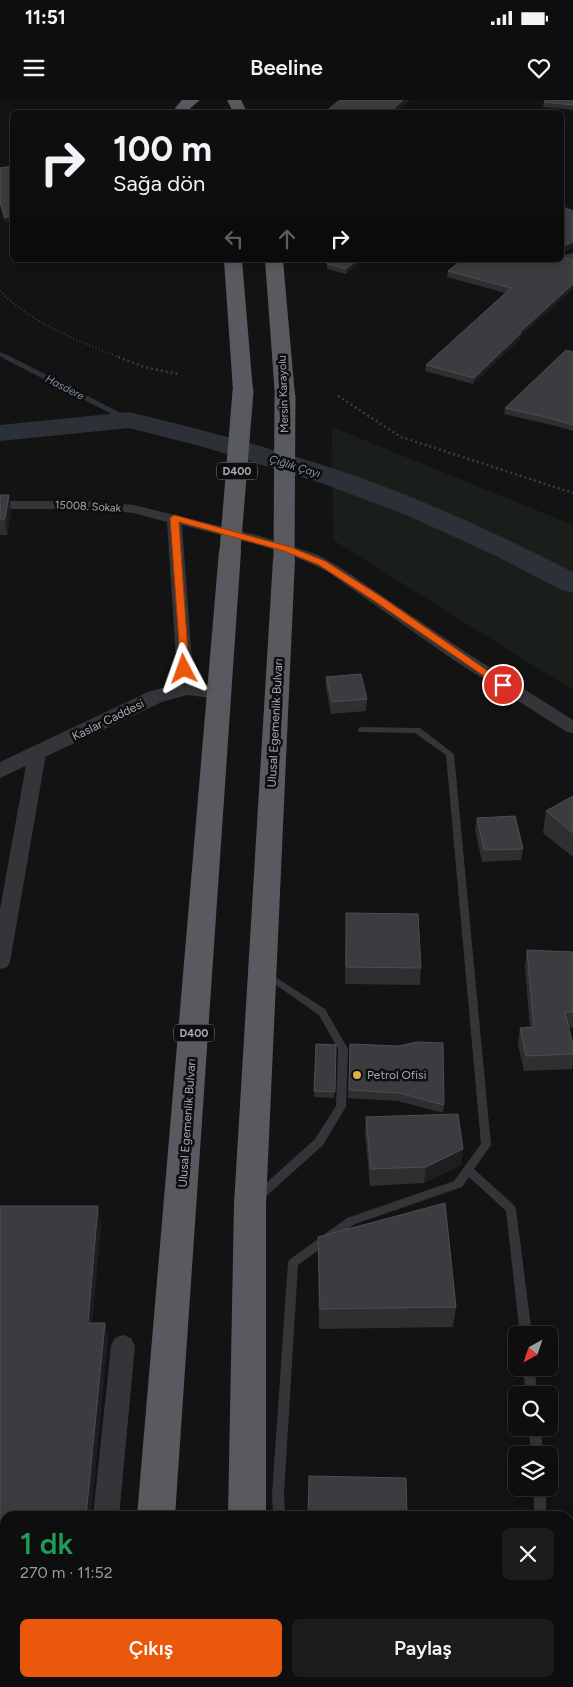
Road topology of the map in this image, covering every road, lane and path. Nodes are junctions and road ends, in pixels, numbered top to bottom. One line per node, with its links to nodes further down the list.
1 (233, 262): 11 (highway, Ulusal Egemenlik Bulvarı / D400, bridge)
2 (274, 262): 9 (highway, Mersin Karayolu, bridge)
3 (0, 291): 4 (path)
4 (178, 374)
5 (338, 396): 6 (path)
6 (573, 493)
7 (0, 505): 8 (street, 15008. Sokak)
8 (174, 518): 10 (street); 12 (street, 15008. Sokak)
9 (284, 559): 17 (highway, Ulusal Egemenlik Bulvarı)
10 (186, 688): 11 (street, Kaslar Caddesi); 14 (street, Kaslar Caddesi)
11 (220, 692): 24 (highway, Ulusal Egemenlik Bulvarı / D400)
12 (573, 728)
13 (362, 730): 18 (lane)
14 (37, 754): 15 (street, Kaslar Caddesi); 16 (street)
15 (0, 771)
16 (0, 962)
17 (262, 971): 19 (highway, Ulusal Egemenlik Bulvarı); 19 (lane)
18 (468, 1170): 20 (lane); 26 (lane)
19 (250, 1204): 25 (highway, Ulusal Egemenlik Bulvarı)
20 (525, 1326)
21 (123, 1346): 23 (street)
22 (540, 1496): 27 (lane)
23 (106, 1511)
24 (156, 1511)
25 (247, 1511)
26 (279, 1511)
27 (540, 1511)

